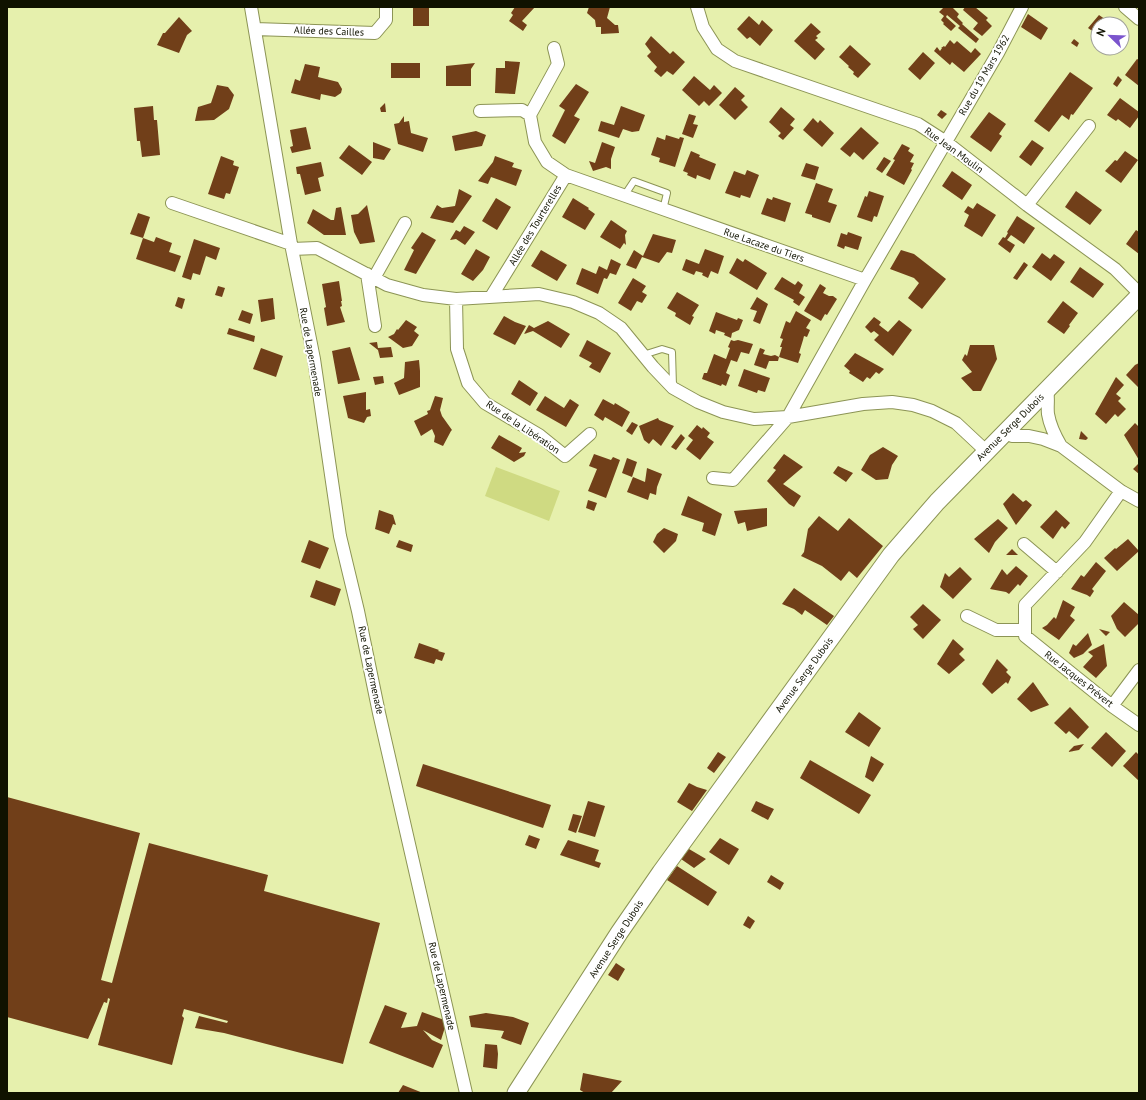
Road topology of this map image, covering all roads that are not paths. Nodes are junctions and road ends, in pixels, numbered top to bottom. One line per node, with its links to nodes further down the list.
1 (251, 7): 7 (street, Rue de Lapermenade)
2 (386, 7): 7 (street, Allée des Cailles)
3 (697, 7): 12 (street, Rue Jean Moulin)
4 (1022, 7): 12 (street, Rue du 19 Mars 1962)
5 (1125, 7): 6 (street)
6 (1139, 19)
7 (255, 29): 19 (street, Rue de Lapermenade)
8 (554, 48): 10 (street)
9 (480, 112): 10 (street)
10 (530, 115): 13 (street, Allée des Tourterelles)
11 (1089, 126): 16 (street)
12 (946, 142): 16 (street, Rue Jean Moulin); 21 (street)
13 (566, 175): 14 (street, Rue Lacaze du Tiers); 23 (street, Allée des Tourterelles)
14 (624, 196): 17 (street, Rue Lacaze du Tiers); 17 (lane)
15 (172, 203): 19 (street)
16 (1027, 205): 22 (street, Rue Jean Moulin)
17 (663, 210): 21 (street, Rue Lacaze du Tiers)
18 (405, 222): 20 (street)
19 (292, 247): 20 (street); 44 (street, Rue de Lapermenade)
20 (371, 276): 24 (street); 25 (street)
21 (865, 280): 29 (street)
22 (1139, 294): 28 (street, Avenue Serge Dubois)
23 (491, 297): 24 (street); 26 (street)
24 (456, 300): 31 (street, Rue de la Libération)
25 (376, 326)
26 (643, 355): 27 (street); 27 (lane)
27 (673, 388): 29 (street)
28 (1047, 389): 30 (street, Avenue Serge Dubois); 32 (street)
29 (788, 417): 33 (street); 34 (street)
30 (1004, 432): 32 (street); 33 (street, Avenue Serge Dubois)
31 (590, 434)
32 (1061, 446): 35 (street)
33 (986, 451): 45 (street, Avenue Serge Dubois)
34 (713, 478)
35 (1121, 491): 36 (street); 38 (street)
36 (1139, 501)
37 (1024, 544): 38 (street)
38 (1057, 572): 40 (street)
39 (967, 616): 40 (street)
40 (1025, 630): 42 (street, Rue Jacques Prévert)
41 (1139, 670): 42 (street)
42 (1112, 706): 43 (street, Rue Jacques Prévert)
43 (1139, 725)
44 (466, 1093)
45 (516, 1093)

